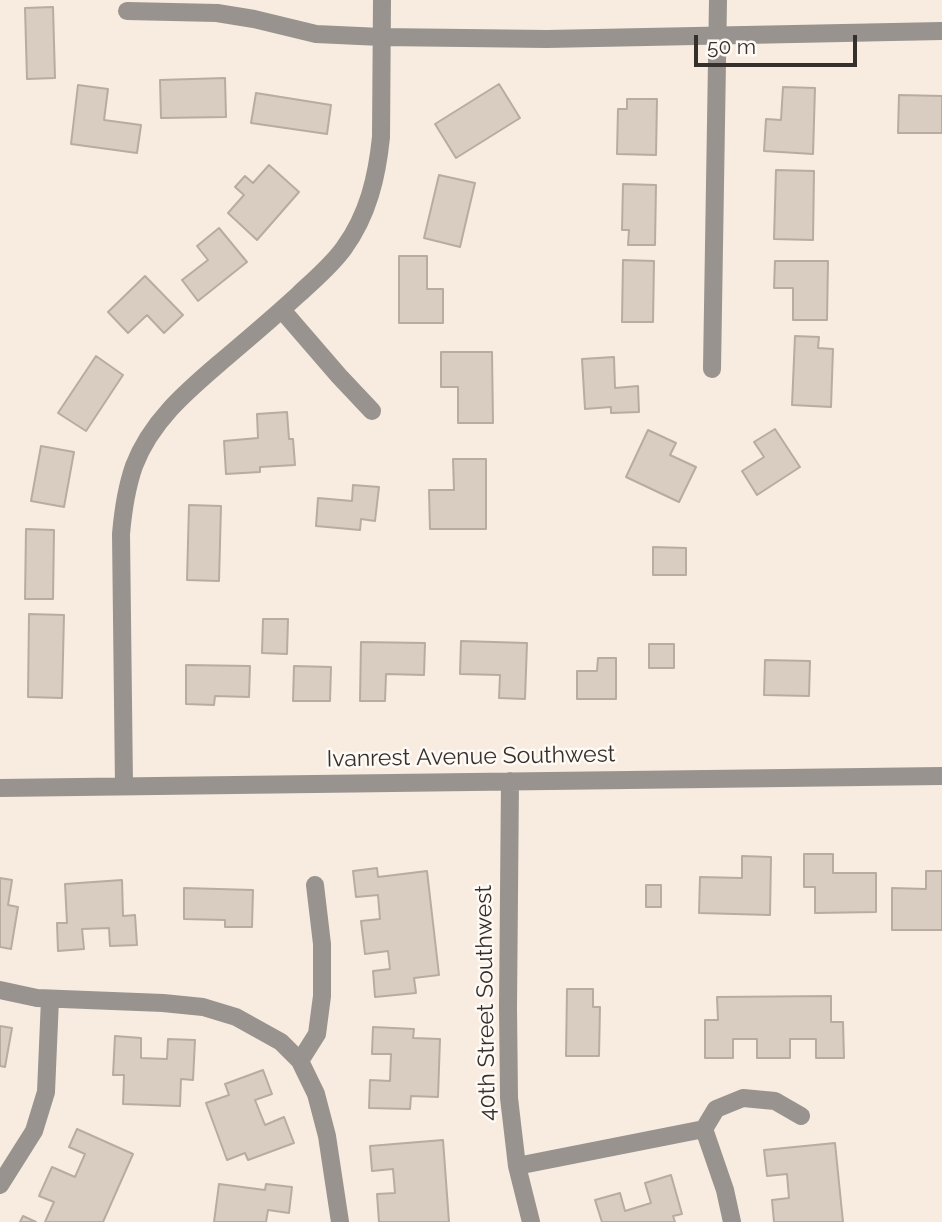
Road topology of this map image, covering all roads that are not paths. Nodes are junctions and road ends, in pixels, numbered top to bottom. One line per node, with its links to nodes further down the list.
1 (382, 0): 6 (street)
2 (718, 0): 5 (street)
3 (127, 11): 6 (street)
4 (942, 31): 5 (street)
5 (718, 35): 6 (street); 8 (street)
6 (381, 37): 7 (street)
7 (282, 310): 9 (street); 12 (street)
8 (712, 369)
9 (372, 411)
10 (942, 776): 11 (street, Ivanrest Avenue Southwest)
11 (510, 781): 12 (street, Ivanrest Avenue Southwest); 20 (street, 40th Street Southwest)
12 (124, 786): 13 (street, Ivanrest Avenue Southwest)
13 (0, 788)
14 (315, 885): 17 (street)
15 (0, 990): 16 (street)
16 (50, 999): 17 (street); 21 (street)
17 (300, 1061): 22 (street)
18 (801, 1116): 19 (street)
19 (705, 1129): 20 (street); 24 (street)
20 (517, 1166): 23 (street, 40th Street Southwest)
21 (0, 1185)
22 (340, 1222)
23 (531, 1222)
24 (732, 1222)

